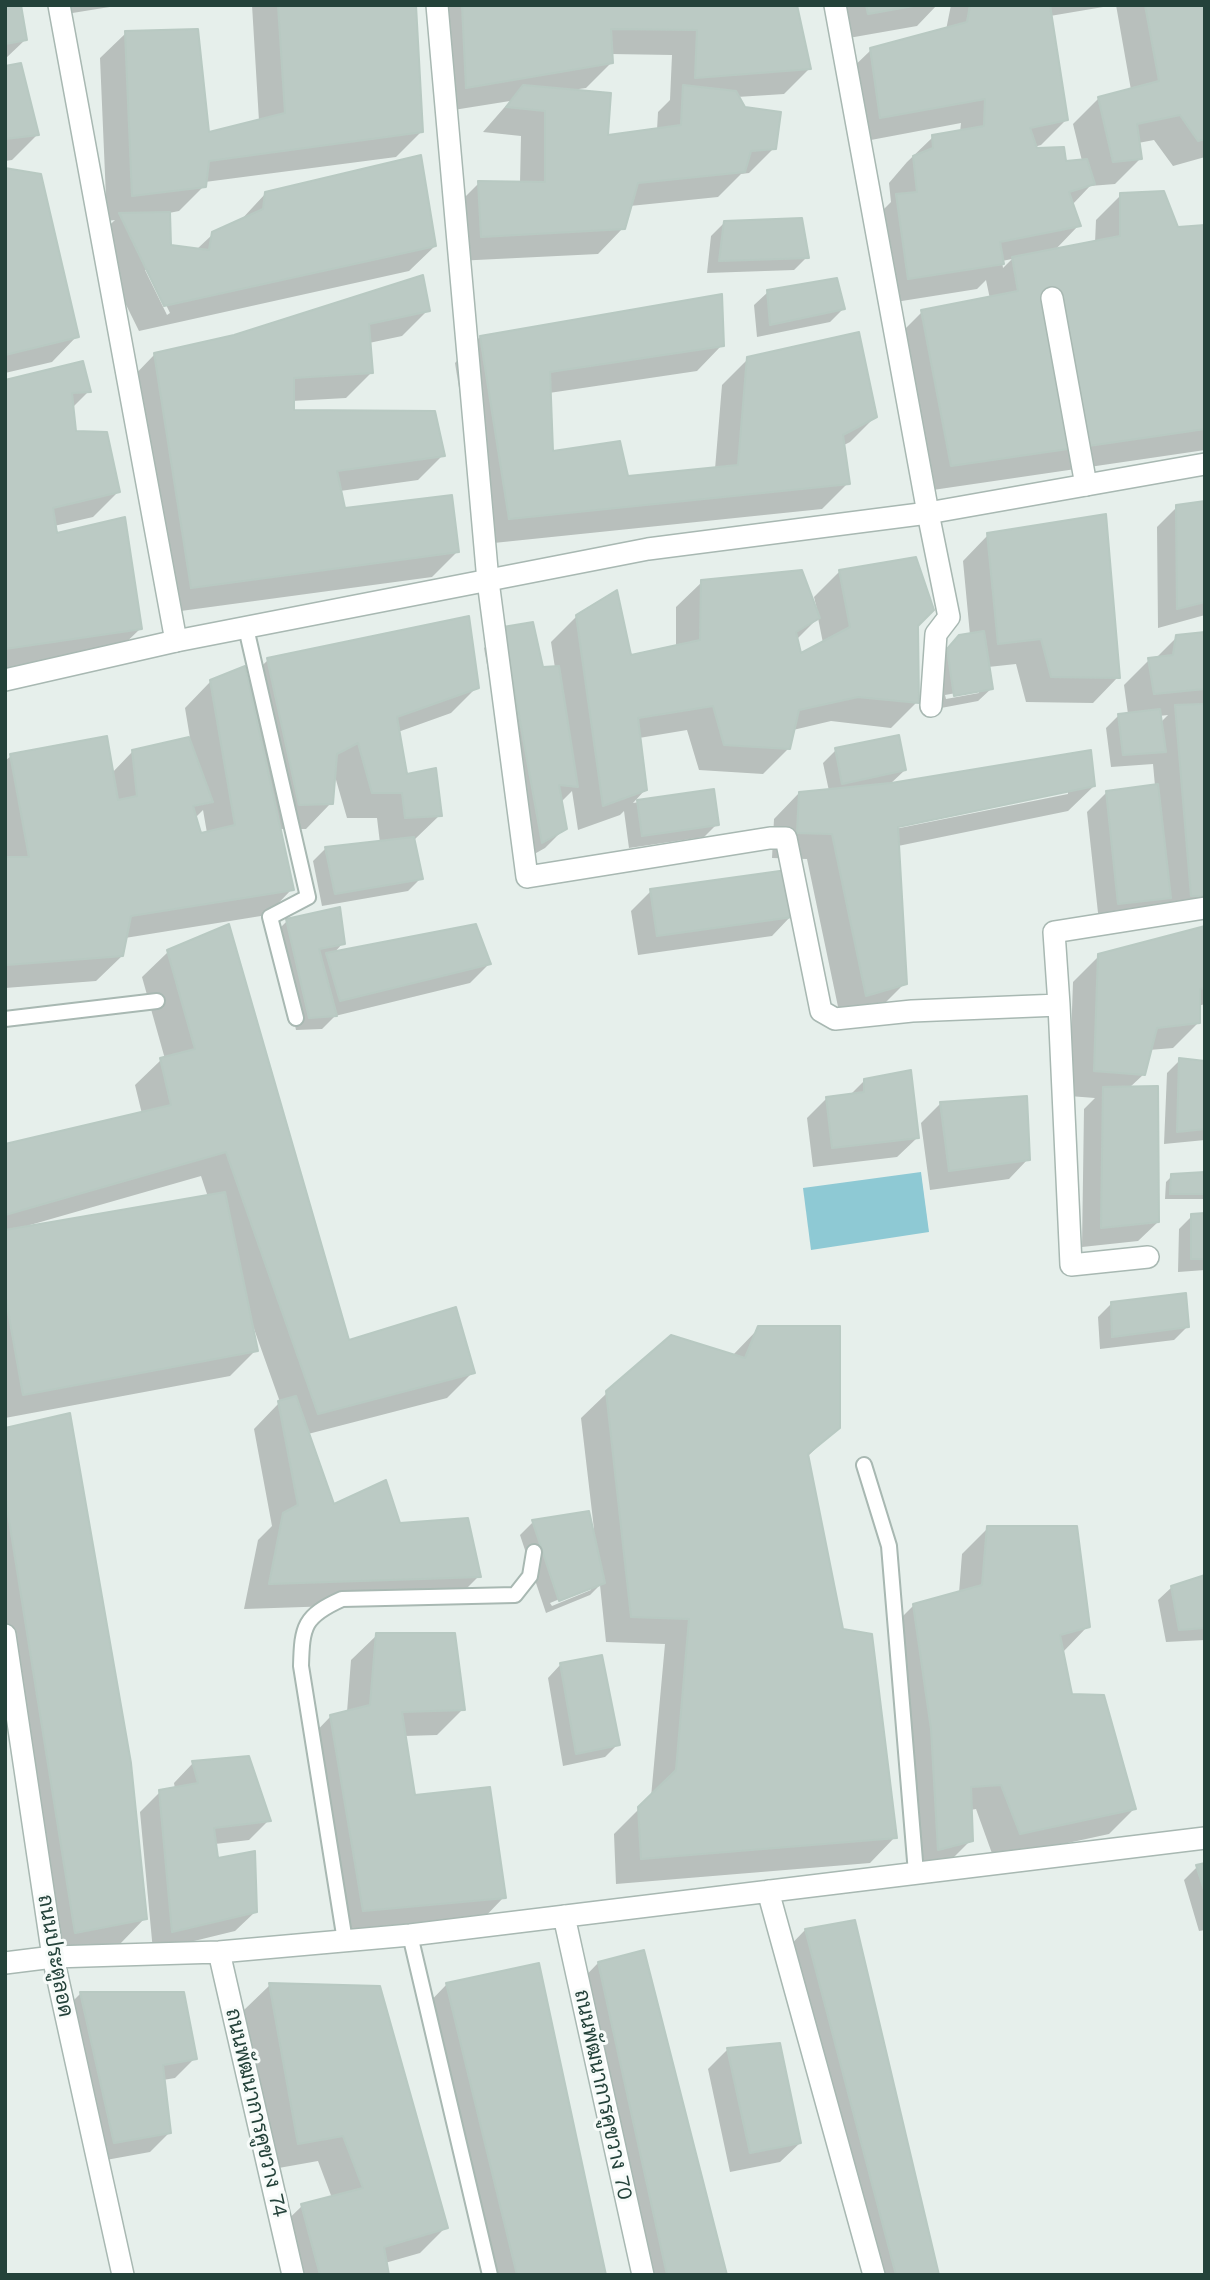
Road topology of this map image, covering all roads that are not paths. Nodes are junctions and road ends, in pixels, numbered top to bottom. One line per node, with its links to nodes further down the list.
1 (59, 5): 10 (street)
2 (437, 5): 8 (street)
3 (835, 5): 7 (street)
4 (1052, 298): 6 (street)
5 (1205, 464): 6 (street)
6 (1086, 485): 7 (street)
7 (928, 513): 8 (street); 12 (street)
8 (488, 581): 9 (street); 15 (street)
9 (246, 628): 10 (street); 17 (lane)
10 (176, 641): 11 (street)
11 (5, 680)
12 (931, 706)
13 (1205, 908): 15 (street)
14 (157, 1001): 16 (lane)
15 (1059, 1005): 18 (street)
16 (5, 1018)
17 (296, 1018)
18 (1148, 1257)
19 (864, 1465): 23 (lane)
20 (534, 1552): 27 (lane)
21 (5, 1635): 29 (street, ถนนประตูลอด)
22 (1205, 1839): 23 (street)
23 (916, 1873): 24 (street)
24 (768, 1891): 25 (street); 35 (street)
25 (564, 1916): 26 (street); 34 (street, ถนนพัฒนาการคูขวาง 70)
26 (410, 1935): 27 (street); 33 (lane)
27 (345, 1941): 28 (street)
28 (219, 1952): 29 (street); 32 (street, ถนนพัฒนาการคูขวาง 74)
29 (53, 1957): 30 (street); 31 (street, ถนนประตูลอด)
30 (5, 1963)
31 (123, 2275)
32 (293, 2275)
33 (491, 2275)
34 (643, 2275)
35 (874, 2275)

